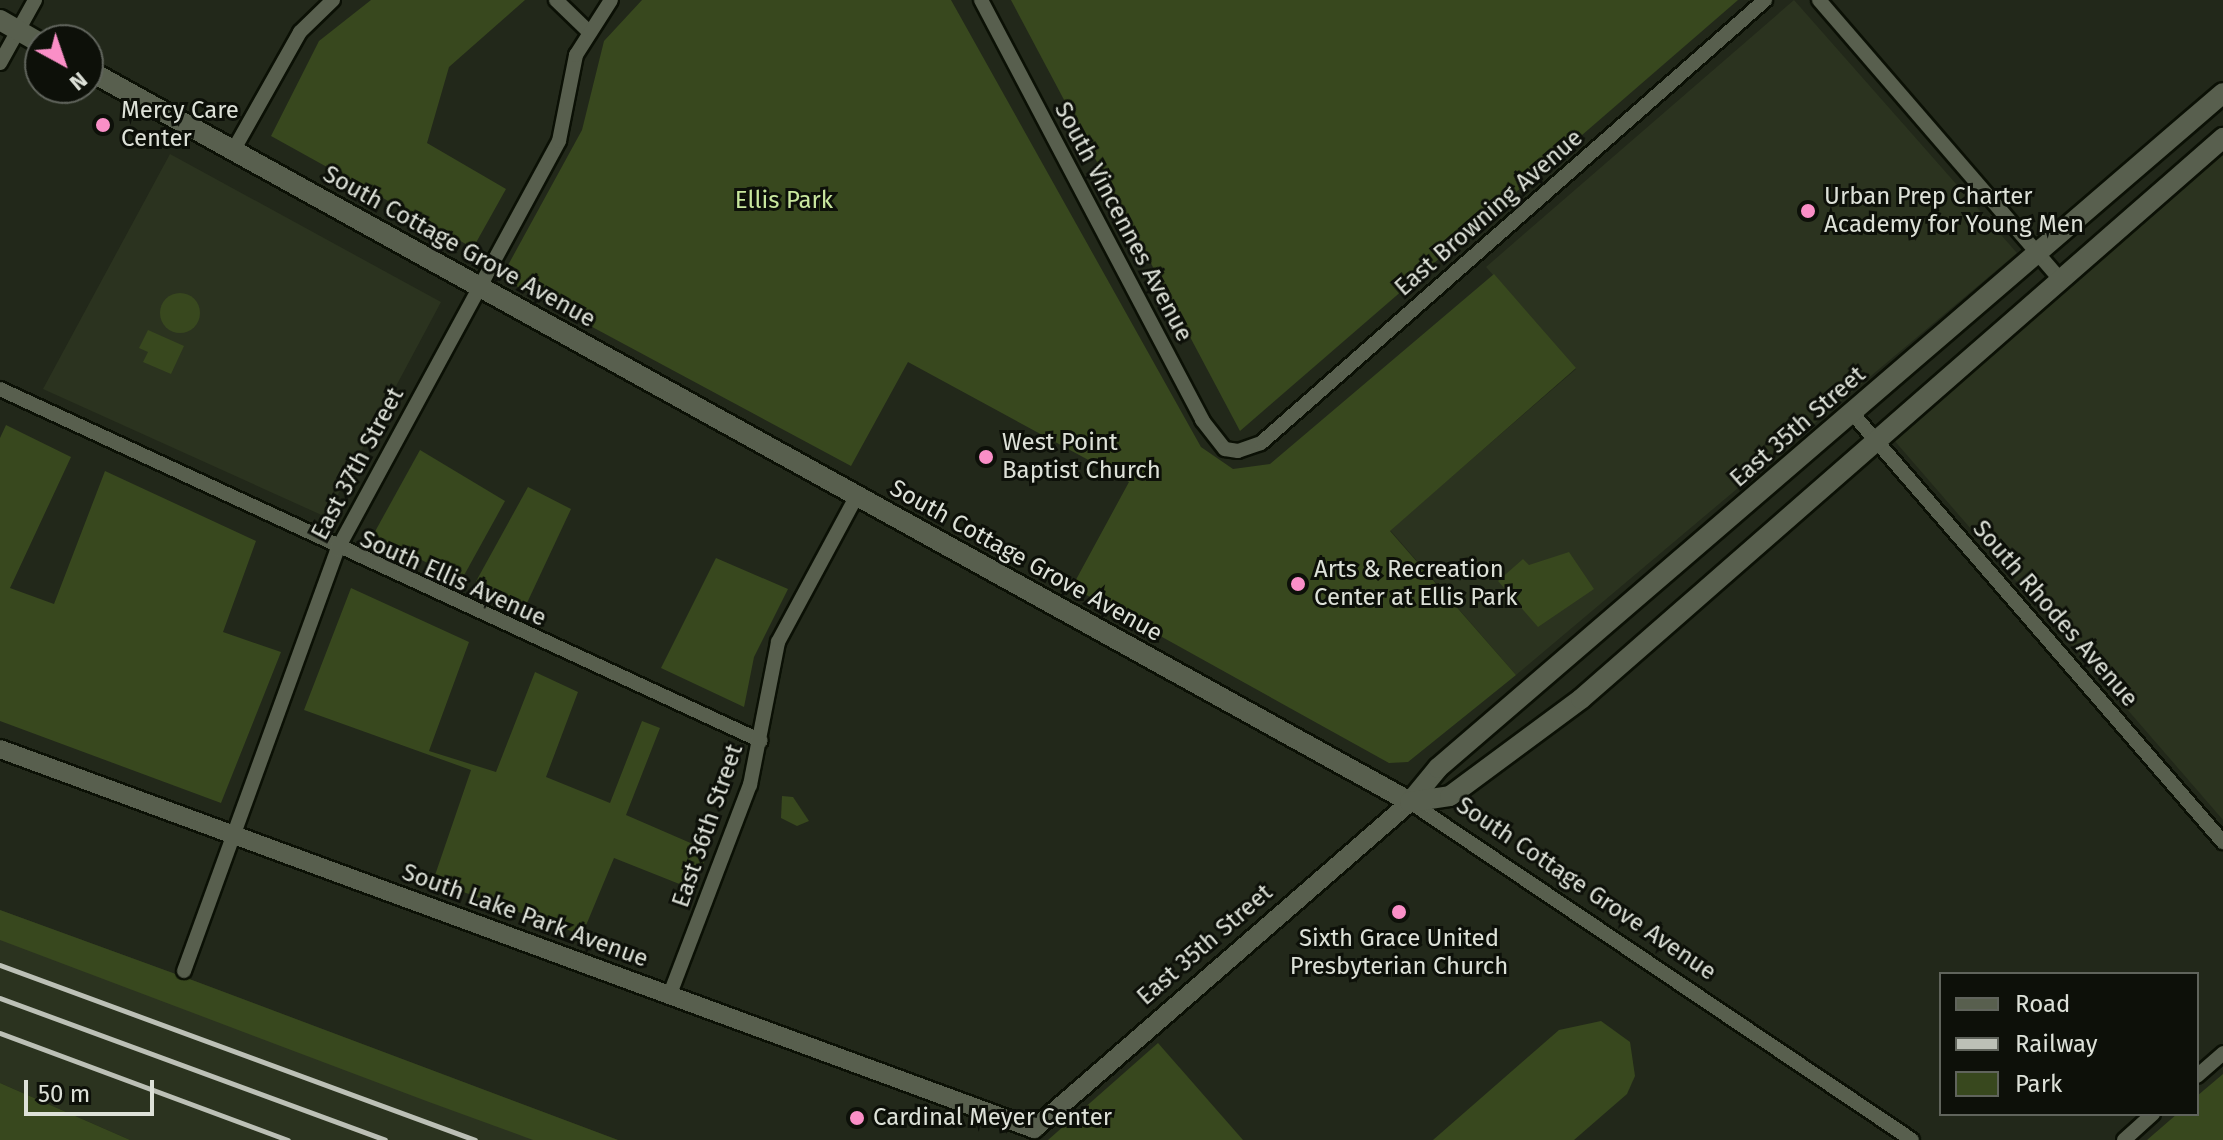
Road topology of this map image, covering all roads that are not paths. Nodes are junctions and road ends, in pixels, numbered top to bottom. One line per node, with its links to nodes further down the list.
1 (35, 0): 8 (street)
2 (333, 0): 14 (street)
3 (556, 0): 9 (street)
4 (611, 0): 9 (street, East 37th Street)
5 (981, 0): 21 (street, South Vincennes Avenue)
6 (1765, 0): 21 (street, East Browning Avenue)
7 (1819, 0): 15 (street)
8 (9, 25): 10 (street)
9 (587, 30): 17 (street, East 37th Street)
10 (0, 63)
11 (104, 79): 14 (main road, South Cottage Grove Avenue)
12 (2223, 93): 15 (main road, East 35th Street)
13 (2223, 138): 16 (main road)
14 (233, 151): 17 (main road, South Cottage Grove Avenue)
15 (2038, 254): 16 (street); 19 (main road, East 35th Street)
16 (2060, 279): 20 (main road)
17 (478, 287): 22 (main road, South Cottage Grove Avenue); 23 (street, East 37th Street)
18 (0, 389): 23 (street, South Ellis Avenue)
19 (1853, 414): 20 (street, South Rhodes Avenue); 26 (main road, East 35th Street)
20 (1875, 441): 26 (main road); 28 (street, South Rhodes Avenue)
21 (1238, 451)
22 (856, 497): 24 (street, East 36th Street); 26 (main road, South Cottage Grove Avenue)
23 (337, 550): 24 (street, South Ellis Avenue); 27 (street, East 37th Street)
24 (761, 741): 30 (street, East 36th Street)
25 (0, 749): 27 (street, South Lake Park Avenue)
26 (1410, 802): 34 (street, East 35th Street); 35 (street, South Cottage Grove Avenue)
27 (234, 836): 29 (street, East 37th Street); 30 (street, South Lake Park Avenue)
28 (2223, 842)
29 (184, 971)
30 (670, 994): 34 (street, South Lake Park Avenue)
31 (2223, 1053): 32 (street)
32 (2199, 1074)
33 (2151, 1116): 36 (street)
34 (1034, 1129)
35 (1912, 1140)
36 (2124, 1140)

